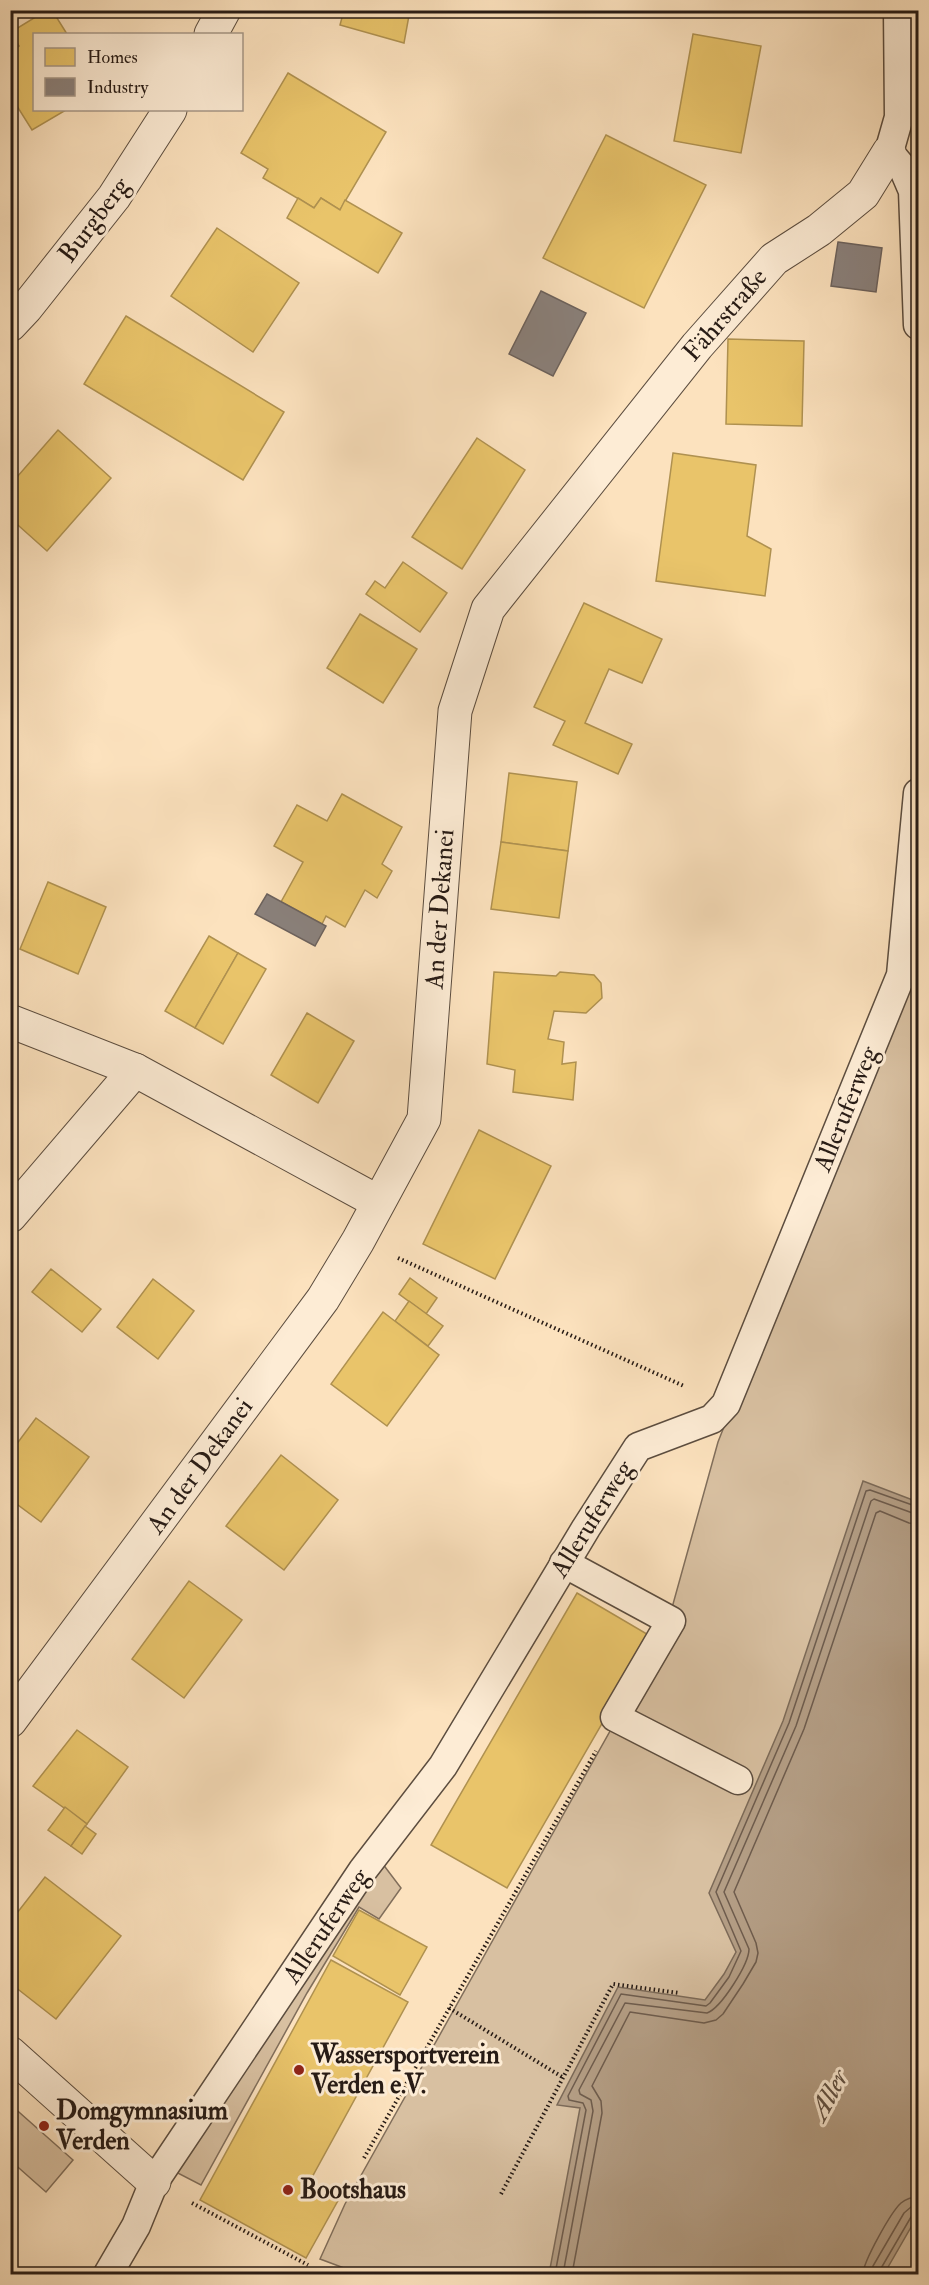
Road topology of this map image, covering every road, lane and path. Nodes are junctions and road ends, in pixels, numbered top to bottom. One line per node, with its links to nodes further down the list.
1 (224, 10): 3 (street)
2 (898, 10): 5 (lane, Fährstraße)
3 (212, 33)
4 (169, 111): 6 (street, Burgberg)
5 (889, 152): 7 (lane); 8 (street, Fährstraße)
6 (10, 325)
7 (918, 325)
8 (488, 609): 12 (street, An der Dekanei)
9 (918, 794): 15 (lane, Alleruferweg)
10 (10, 1021): 11 (street)
11 (135, 1070): 12 (street); 13 (street)
12 (378, 1202): 14 (street, An der Dekanei)
13 (10, 1216)
14 (358, 1241): 15 (path); 18 (street, An der Dekanei)
15 (726, 1404): 16 (lane, Alleruferweg)
16 (564, 1563): 17 (lane); 25 (lane, Alleruferweg)
17 (615, 1717): 19 (lane); 21 (path)
18 (10, 1721)
19 (738, 1780)
20 (679, 1993): 23 (path)
21 (449, 2008): 23 (path); 24 (path)
22 (10, 2053): 25 (street)
23 (564, 2078): 26 (path)
24 (364, 2158)
25 (154, 2182): 27 (path); 28 (lane, Alleruferweg)
26 (501, 2194)
27 (308, 2265)
28 (108, 2274)

